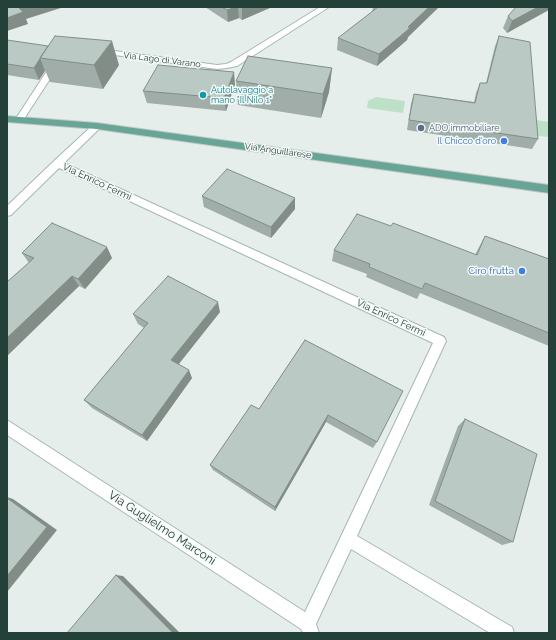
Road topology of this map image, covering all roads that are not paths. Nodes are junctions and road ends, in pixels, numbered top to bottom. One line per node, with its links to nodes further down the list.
1 (325, 7): 2 (street, Via Lago di Varano)
2 (95, 51)
3 (61, 56): 5 (street)
4 (7, 119): 5 (main road, Via Anguillarese)
5 (19, 120): 6 (main road, Via Anguillarese)
6 (97, 126): 7 (street); 8 (main road, Via Anguillarese)
7 (57, 164): 9 (street); 11 (street, Via Enrico Fermi)
8 (549, 189)
9 (7, 212)
10 (7, 427): 12 (street, Via Guglielmo Marconi)
11 (348, 539): 12 (street, Via Enrico Fermi); 13 (street)
12 (310, 629)
13 (506, 633)

